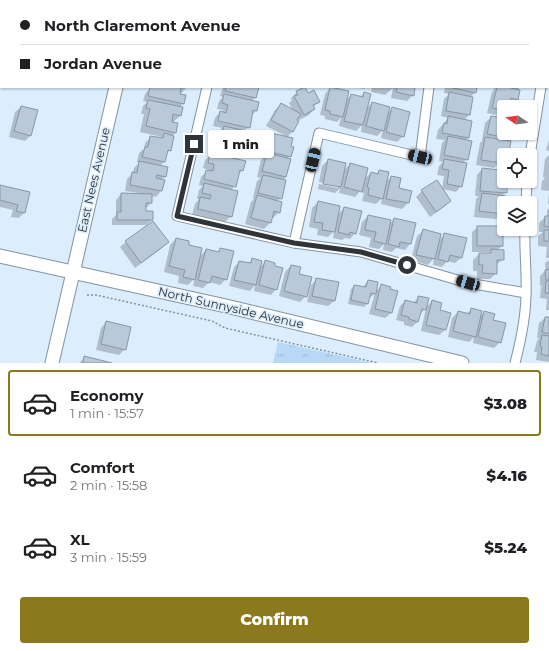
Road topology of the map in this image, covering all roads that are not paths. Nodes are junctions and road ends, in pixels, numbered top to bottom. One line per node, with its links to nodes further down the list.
1 (116, 88): 10 (main road, East Nees Avenue)
2 (207, 88): 8 (street)
3 (429, 88): 8 (street)
4 (540, 91): 5 (street); 6 (street)
5 (549, 98)
6 (531, 148)
7 (525, 236): 11 (street)
8 (294, 243): 11 (street)
9 (0, 256): 10 (main road, North Sunnyside Avenue)
10 (72, 273): 12 (main road, East Nees Avenue); 13 (main road, North Sunnyside Avenue)
11 (526, 293): 14 (street)
12 (52, 363)
13 (462, 363)
14 (515, 363)

